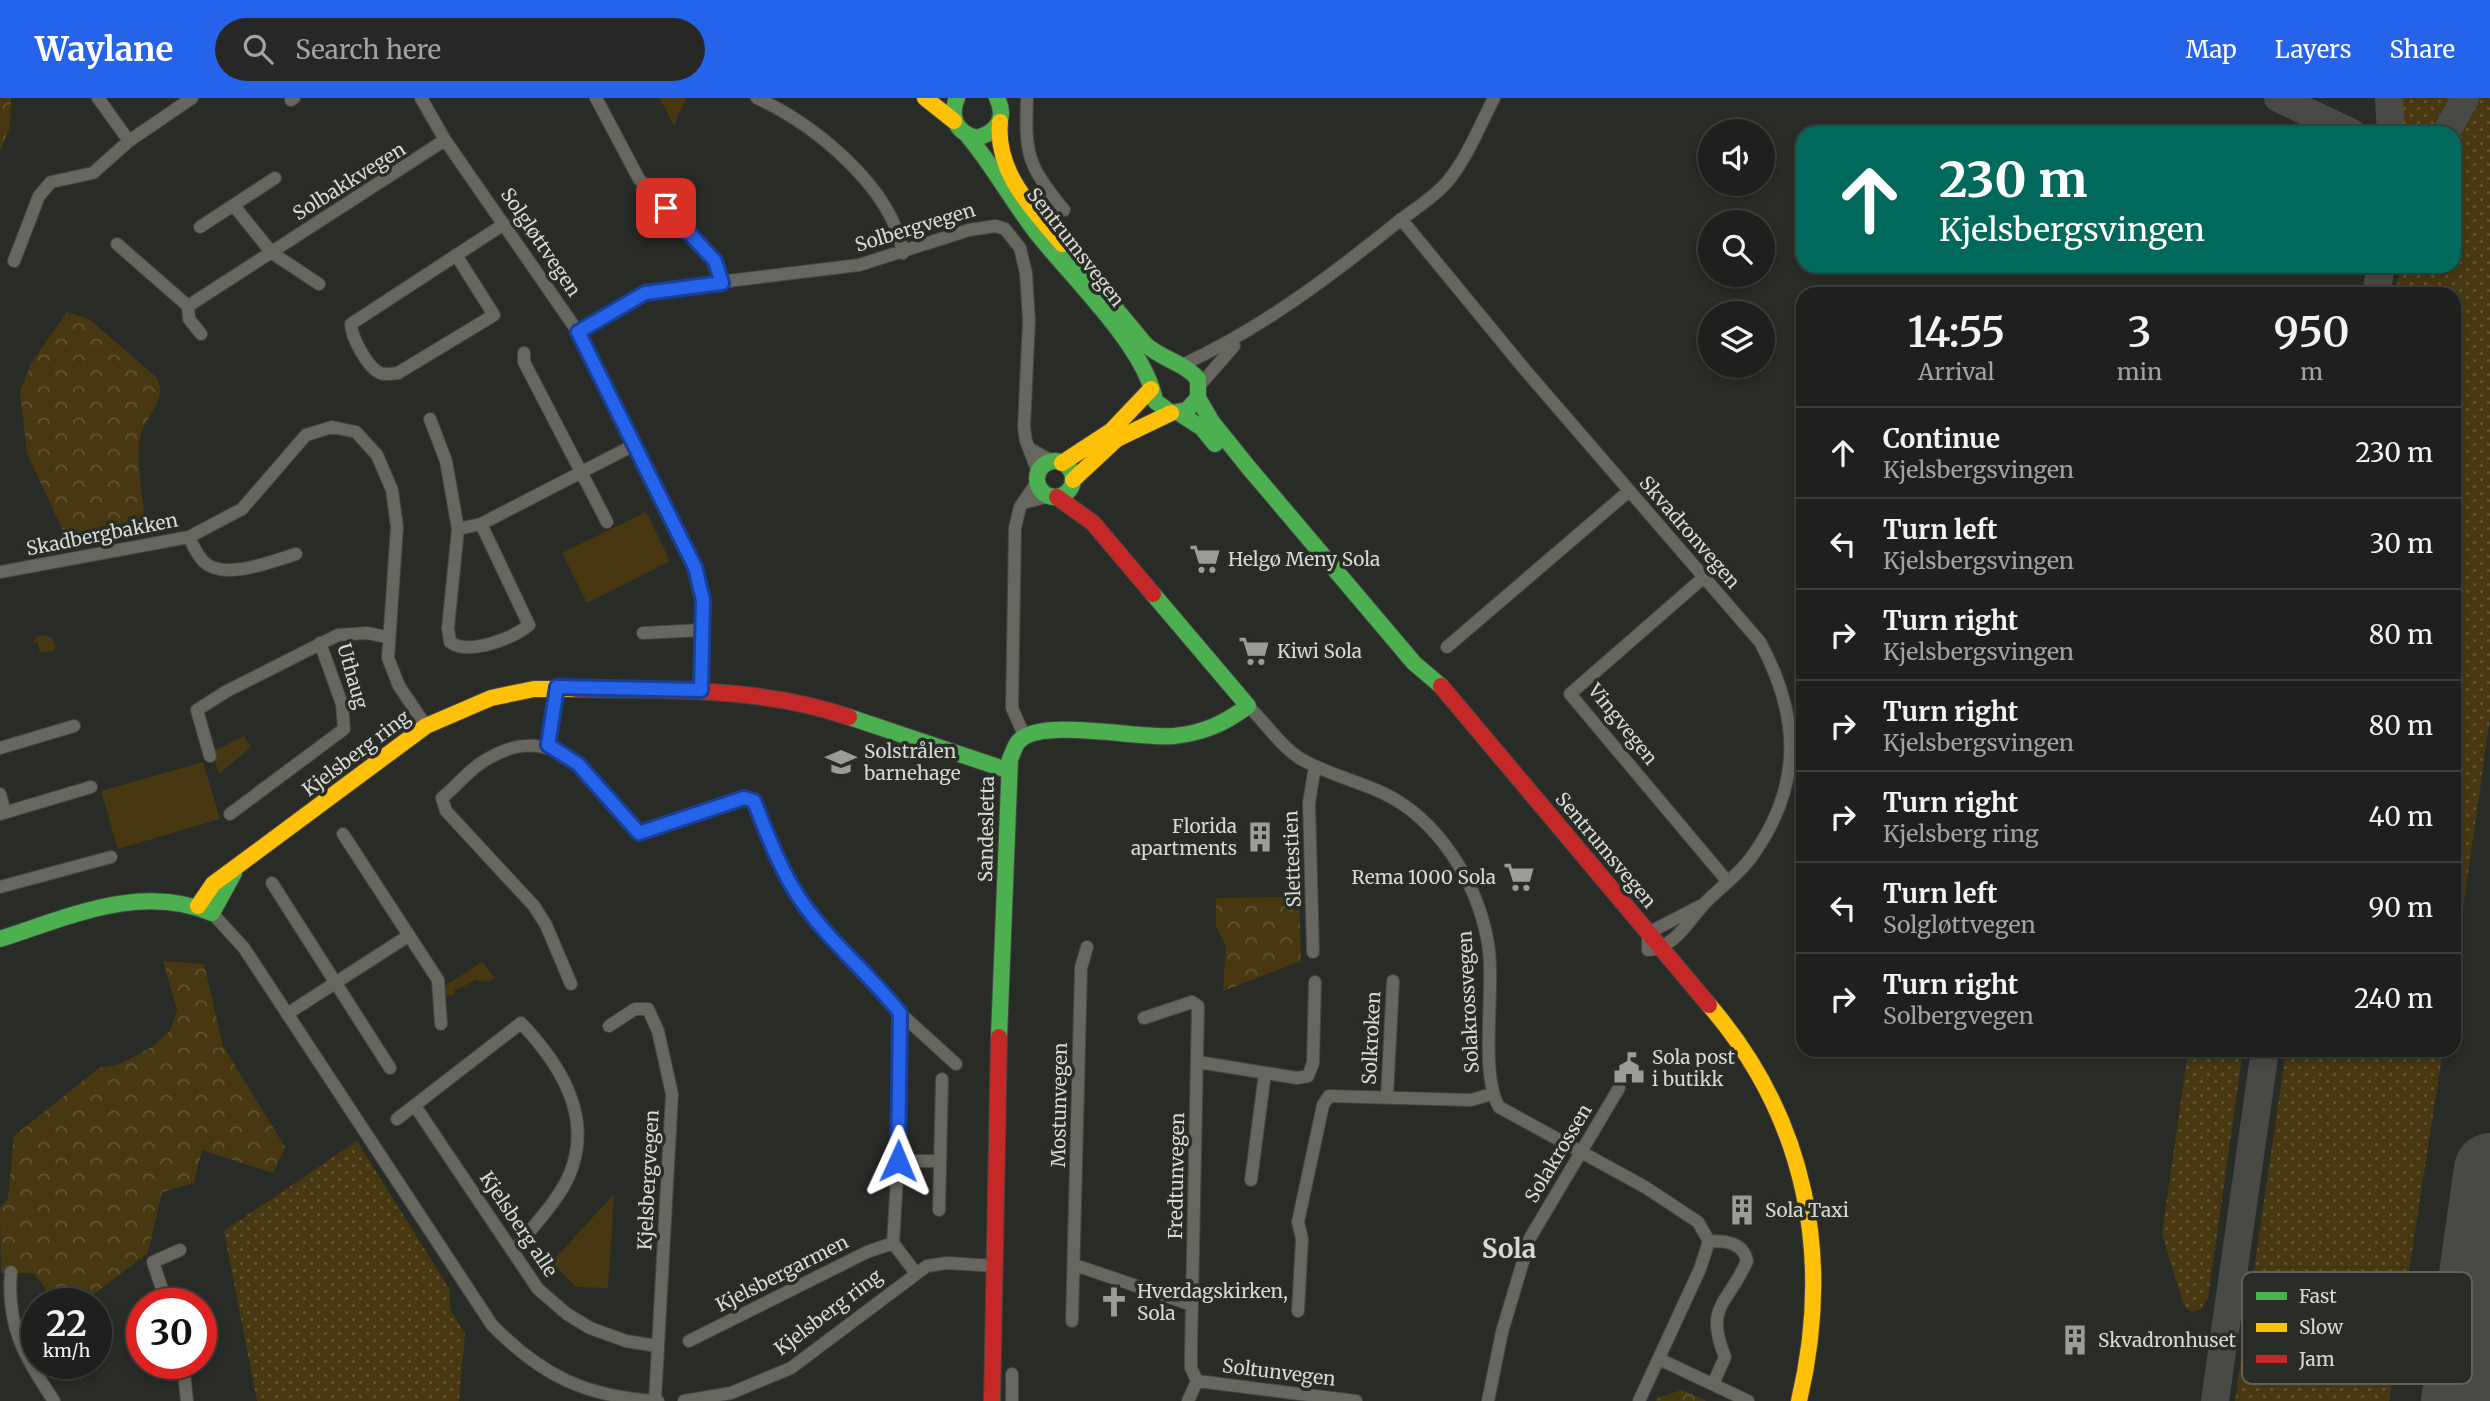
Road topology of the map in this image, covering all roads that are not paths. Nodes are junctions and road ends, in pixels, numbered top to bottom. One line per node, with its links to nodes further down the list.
1 (98, 98): 15 (street)
2 (192, 98): 15 (street)
3 (421, 98): 14 (street, Solgløttvegen)
4 (596, 98): 27 (street)
5 (757, 98): 24 (street)
6 (925, 98): 11 (main road, Sentrumsvegen)
7 (957, 98): 11 (main road)
8 (1027, 98): 18 (street)
9 (1494, 98): 19 (street)
10 (999, 100): 12 (main road, Sentrumsvegen)
11 (954, 121): 13 (main road, Sentrumsvegen)
12 (1000, 122): 13 (main road); 34 (main road, Sentrumsvegen)
13 (968, 136): 35 (main road, Sentrumsvegen)
14 (445, 140): 20 (street, Solgløttvegen); 23 (street, Solbakkvegen)
15 (130, 141): 26 (street)
16 (275, 178): 17 (street)
17 (235, 207): 21 (street); 23 (street)
18 (1064, 210)
19 (1401, 219): 30 (street); 45 (street, Skvadronvegen)
20 (504, 223): 25 (street); 31 (street, Solgløttvegen)
21 (200, 227)
22 (117, 244): 29 (street)
23 (272, 253): 28 (street); 29 (street, Solbakkvegen)
24 (903, 253): 27 (street, Solbergvegen); 40 (street, Solbergvegen)
25 (456, 255): 25 (street)
26 (14, 261)
27 (722, 283): 31 (street, Solbergvegen)
28 (319, 284)
29 (188, 306): 32 (street)
30 (1249, 331): 34 (street); 36 (street)
31 (578, 332): 39 (street, Solgløttvegen)
32 (201, 334)
33 (524, 353): 42 (street)
34 (1178, 365): 35 (main road); 36 (main road, Sentrumsvegen)
35 (1152, 386): 37 (main road, Sentrumsvegen); 41 (main road)
36 (1199, 392): 37 (main road); 85 (main road, Sentrumsvegen)
37 (1175, 413): 44 (main road); 85 (main road, Sentrumsvegen)
38 (429, 419): 51 (street)
39 (634, 445): 42 (street); 56 (street, Solgløttvegen)
40 (1030, 449): 41 (street); 43 (street, Solbergvegen)
41 (1057, 462): 43 (main road); 44 (main road)
42 (580, 471): 48 (street); 50 (street)
43 (1037, 477): 46 (main road); 47 (street)
44 (1073, 480): 46 (main road); 49 (main road)
45 (1629, 491): 55 (street, Skvadronvegen); 60 (street)
46 (1053, 497): 47 (street); 49 (main road)
47 (1023, 503): 66 (street)
48 (607, 522)
49 (1093, 523): 63 (main road)
50 (481, 524): 51 (street); 51 (street)
51 (458, 529)
52 (189, 537): 53 (street); 54 (street, Skadbergbakken); 58 (street, Skadbergbakken)
53 (296, 554)
54 (0, 572)
55 (1703, 578): 78 (street, Skvadronvegen); 78 (street, Vingvegen)
56 (703, 630): 57 (street); 62 (street, Solgløttvegen)
57 (643, 633)
58 (387, 637): 59 (street, Uthaug); 65 (street, Skadbergbakken)
59 (320, 643): 69 (street); 75 (street, Uthaug)
60 (1447, 647)
61 (557, 687): 62 (main road, Kjelsberg ring); 65 (main road, Kjelsberg ring); 67 (street)
62 (701, 690): 71 (main road, Kjelsberg ring)
63 (1248, 706): 66 (main road); 70 (street, Solakrossvegen)
64 (74, 726): 68 (street)
65 (426, 726): 82 (main road, Kjelsberg ring)
66 (1024, 735): 71 (main road, Sandesletta)
67 (548, 745): 91 (street); 92 (street)
68 (0, 748)
69 (210, 756)
70 (1315, 766): 87 (street, Slettestien); 103 (street, Solakrossvegen)
71 (1007, 770): 117 (main road, Sandesletta)
72 (91, 787): 74 (street)
73 (0, 794): 74 (street)
74 (2, 813)
75 (230, 814)
76 (343, 834): 83 (street)
77 (111, 857): 80 (street)
78 (1728, 882): 81 (street, Skvadronvegen)
79 (272, 883): 90 (street)
80 (0, 887)
81 (1704, 904): 85 (street, Skvadronvegen); 85 (street, Skvadronvegen)
82 (205, 910): 84 (main road); 93 (street)
83 (408, 936): 90 (street); 95 (street)
84 (0, 939)
85 (1653, 944): 142 (main road, Sentrumsvegen); 143 (main road, Sentrumsvegen)
86 (1087, 947): 116 (street, Mostunvegen)
87 (1313, 951)
88 (1393, 981): 104 (street, Solkroken)
89 (1315, 982): 100 (street)
90 (336, 983): 93 (street); 99 (street)
91 (571, 984)
92 (900, 1013): 98 (street); 108 (street)
93 (287, 1014): 133 (street)
94 (1144, 1018): 97 (street, Fredtunvegen)
95 (441, 1024)
96 (609, 1026): 125 (street, Kjelsbergvegen)
97 (1198, 1062): 100 (street); 121 (street, Fredtunvegen)
98 (956, 1064)
99 (390, 1068)
100 (1265, 1073): 110 (street)
101 (942, 1079): 109 (street)
102 (1619, 1088): 107 (street, Solakrossen)
103 (1492, 1094): 104 (street, Solkroken); 107 (street, Solakrossvegen)
104 (1387, 1096): 122 (street, Solkroken)
105 (415, 1106): 106 (street); 115 (street, Kjelsberg alle); 115 (street)
106 (397, 1119)
107 (1580, 1152): 112 (street, Solakrossvegen); 139 (street, Solakrossen)
108 (898, 1161): 109 (street); 113 (street)
109 (938, 1161): 111 (street)
110 (1251, 1180)
111 (939, 1210)
112 (1709, 1241): 126 (street); 130 (street)
113 (893, 1243): 119 (street); 124 (street, Kjelsbergarmen)
114 (180, 1250): 120 (street)
115 (513, 1252): 125 (street, Kjelsberg alle)
116 (1074, 1265): 121 (street); 123 (street, Mostunvegen)
117 (996, 1266): 119 (street, Kjelsberg ring); 135 (main road, Sandesletta)
118 (11, 1272): 131 (street)
119 (915, 1272): 134 (street, Kjelsberg ring)
120 (162, 1288)
121 (1192, 1306): 129 (street, Fredtunvegen)
122 (1298, 1311)
123 (1072, 1321)
124 (689, 1341)
125 (657, 1346): 133 (street, Kjelsbergvegen)
126 (1659, 1359): 130 (street); 140 (street)
127 (1012, 1374): 136 (street)
128 (185, 1379): 132 (street)
129 (1197, 1381): 137 (street); 138 (street, Soltunvegen)
130 (1713, 1384): 141 (street)
131 (47, 1398)
132 (187, 1401)
133 (657, 1401)
134 (684, 1401)
135 (992, 1401)
136 (1012, 1401)
137 (1188, 1401)
138 (1356, 1401)
139 (1488, 1401)
140 (1639, 1401)
141 (1748, 1401)
142 (1786, 1401)
143 (1799, 1401)

